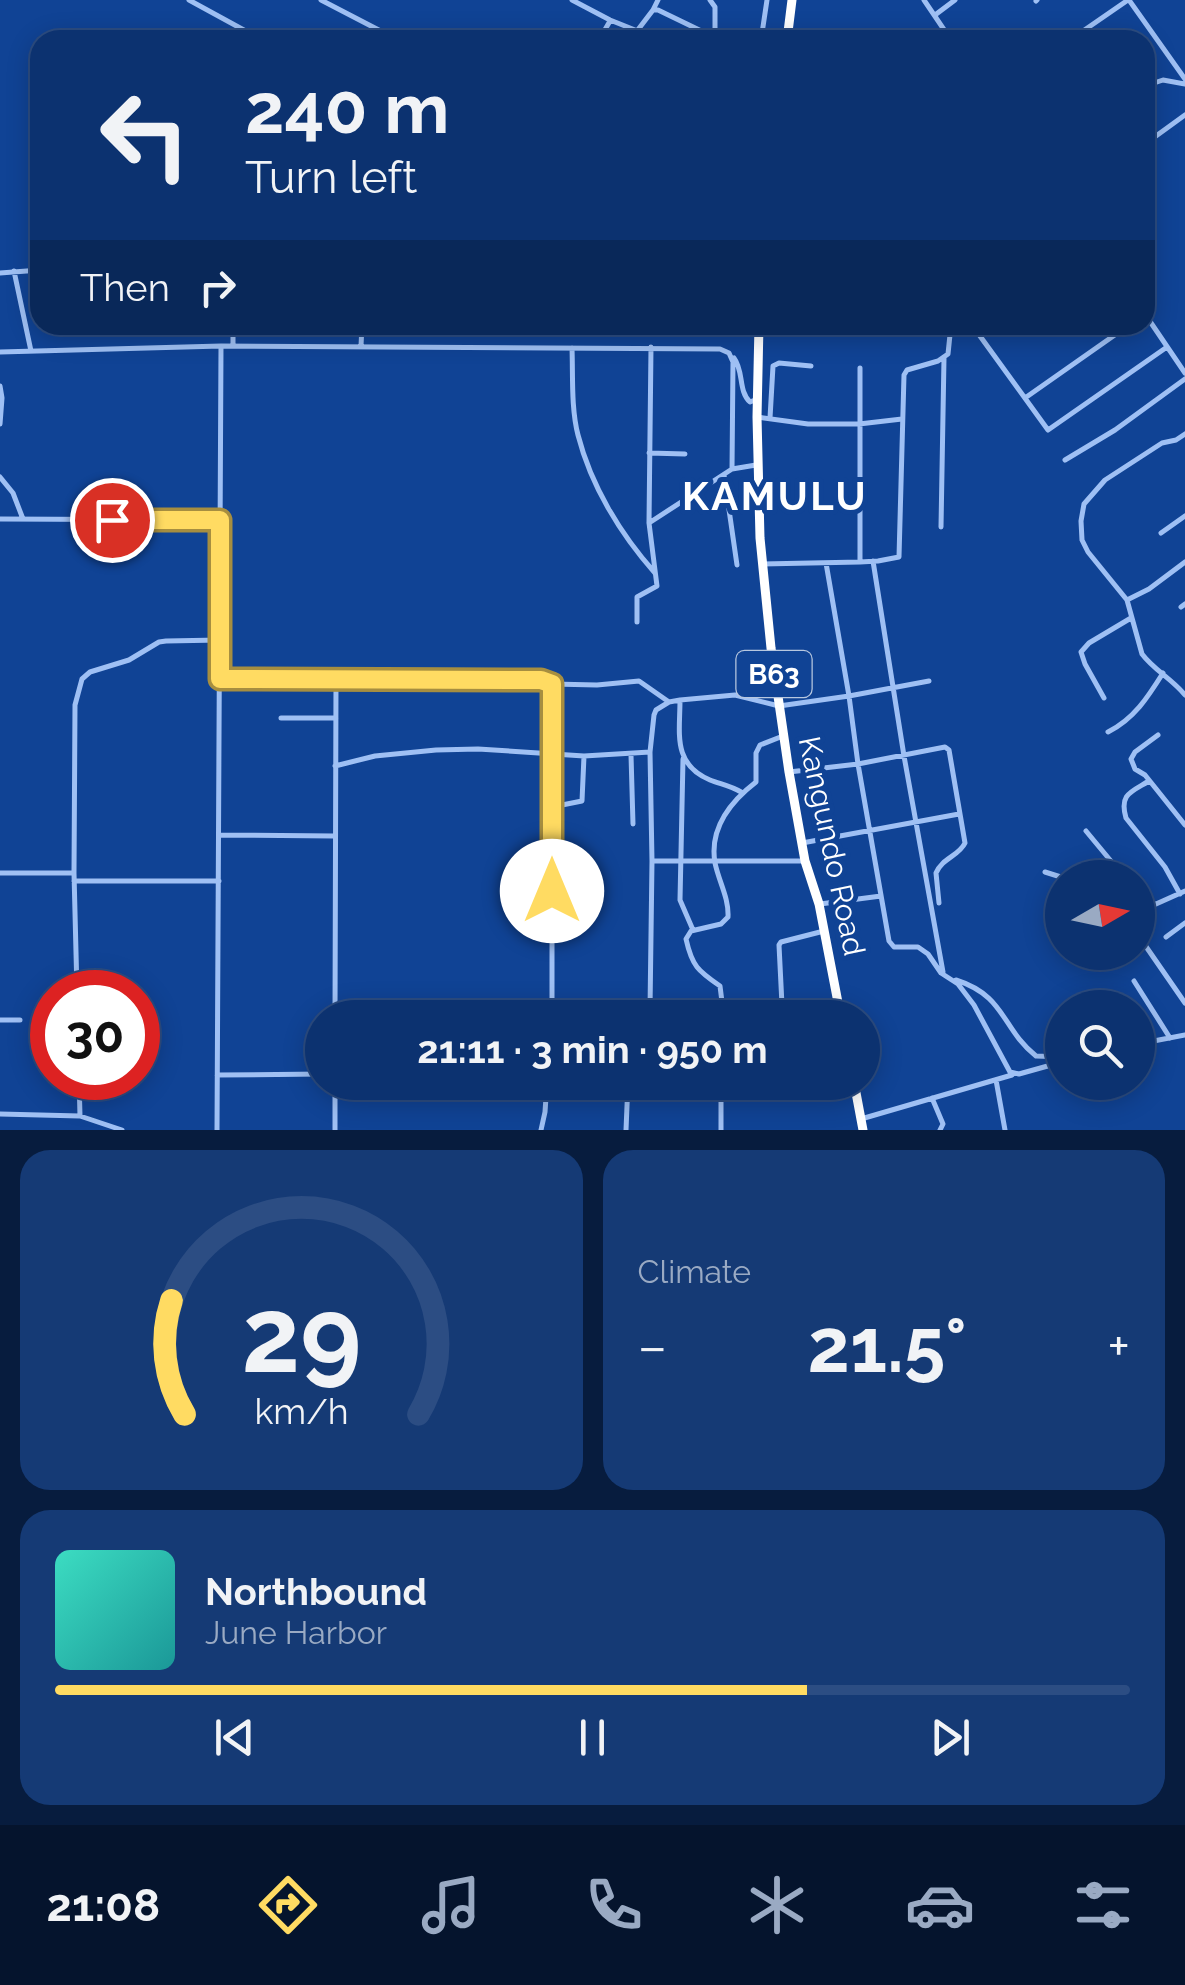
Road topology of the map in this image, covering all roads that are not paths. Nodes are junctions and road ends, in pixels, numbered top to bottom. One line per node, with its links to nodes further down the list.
1 (189, 0): 16 (street)
2 (321, 0): 17 (street)
3 (572, 0): 12 (street)
4 (591, 0): 12 (street)
5 (658, 0): 13 (street)
6 (710, 0): 22 (street)
7 (767, 0): 23 (street)
8 (792, 0): 24 (highway)
9 (924, 0): 14 (street)
10 (955, 0): 14 (street)
11 (1129, 0): 26 (street); 27 (street)
12 (587, 8): 15 (street)
13 (653, 10): 20 (street); 21 (street)
14 (935, 15): 25 (street)
15 (610, 20): 18 (street); 19 (street)
16 (244, 30)
17 (379, 30)
18 (604, 30)
19 (635, 30)
20 (638, 30)
21 (700, 30)
22 (717, 30)
23 (762, 30)
24 (789, 30)
25 (944, 30)
26 (1085, 30)
27 (1152, 30)
28 (1155, 34): 29 (street)
29 (1182, 69): 30 (street)
30 (1185, 81): 31 (street)
31 (1155, 83)
32 (1185, 116): 33 (street)
33 (1155, 137)
34 (30, 271): 35 (street)
35 (14, 272): 36 (street); 50 (street)
36 (0, 273)
37 (1155, 329): 47 (street)
38 (234, 335): 45 (street)
39 (362, 335): 46 (street)
40 (759, 335): 58 (highway, Kangundo Road / B63)
41 (951, 335): 53 (street)
42 (979, 335): 59 (street)
43 (1115, 335): 59 (street)
44 (220, 346): 45 (street); 50 (street); 76 (street)
45 (233, 346): 46 (street)
46 (361, 346): 48 (street)
47 (1168, 347): 56 (street); 59 (street)
48 (572, 348): 49 (street); 86 (street)
49 (651, 348): 52 (street); 66 (street)
50 (31, 351): 51 (street)
51 (0, 352)
52 (731, 356): 58 (street); 70 (street)
53 (944, 358): 62 (street); 78 (street)
54 (810, 366): 61 (street)
55 (860, 368): 64 (street)
56 (1185, 376): 68 (street)
57 (0, 386): 63 (street)
58 (758, 398): 60 (highway, Kangundo Road / B63)
59 (1025, 398)
60 (758, 417): 61 (street); 69 (highway, Kangundo Road / B63)
61 (770, 418): 64 (street)
62 (902, 419): 64 (street); 80 (street)
63 (0, 424)
64 (859, 424): 82 (street)
65 (1185, 434): 87 (street)
66 (649, 454): 67 (street); 77 (street)
67 (685, 454)
68 (1065, 460)
69 (759, 464): 70 (street); 84 (highway, Kangundo Road / B63)
70 (732, 469): 71 (street)
71 (724, 474): 77 (street); 85 (street)
72 (0, 477): 75 (street)
73 (1185, 516): 79 (street)
74 (0, 520): 75 (street)
75 (24, 520): 76 (street)
76 (220, 520): 90 (street)
77 (649, 523): 86 (street)
78 (941, 527)
79 (1161, 532)
80 (872, 561): 82 (street); 96 (street)
81 (826, 562): 82 (street); 84 (street); 98 (street)
82 (860, 562)
83 (1185, 562): 87 (street)
84 (762, 564): 102 (highway, Kangundo Road / B63)
85 (737, 566)
86 (656, 574): 89 (street)
87 (1127, 600): 88 (street)
88 (1132, 618): 91 (street); 99 (street)
89 (637, 622)
90 (220, 640): 92 (street); 136 (street)
91 (1164, 673): 97 (street); 105 (street)
92 (220, 679): 93 (street); 126 (street)
93 (336, 680): 95 (street); 104 (street)
94 (929, 681): 96 (street)
95 (552, 684): 101 (street); 109 (street)
96 (893, 688): 98 (street); 112 (street)
97 (1185, 695)
98 (849, 696): 102 (street); 114 (street)
99 (1104, 698)
100 (680, 700): 101 (street); 102 (street); 113 (street)
101 (669, 702): 108 (street)
102 (778, 706): 107 (highway, Kangundo Road / B63)
103 (280, 718): 104 (street)
104 (336, 718): 115 (street)
105 (1108, 732)
106 (1158, 735): 117 (street)
107 (783, 736): 116 (highway, Kangundo Road / B63); 118 (street)
108 (650, 752): 110 (street); 131 (street)
109 (552, 755): 111 (street); 115 (street); 119 (street)
110 (631, 755): 111 (street); 122 (street)
111 (584, 756): 119 (street)
112 (904, 756): 114 (street); 120 (street); 121 (street)
113 (683, 758): 118 (street); 132 (street)
114 (858, 764): 116 (street); 124 (street)
115 (335, 766): 127 (street)
116 (788, 772): 128 (highway, Kangundo Road / B63)
117 (1149, 781): 123 (street); 140 (street)
118 (742, 792): 133 (street)
119 (552, 812): 155 (street)
120 (959, 814): 121 (street); 134 (street)
121 (916, 822): 124 (street); 137 (street)
122 (633, 824)
123 (1185, 826)
124 (870, 829): 128 (street); 141 (street)
125 (1086, 831): 130 (street)
126 (219, 835): 127 (street); 138 (street)
127 (334, 836): 154 (street)
128 (802, 843): 129 (highway, Kangundo Road / B63)
129 (805, 860): 133 (street); 143 (highway, Kangundo Road / B63)
130 (1110, 860)
131 (652, 861): 132 (street); 156 (street)
132 (681, 861): 133 (street); 146 (street)
133 (715, 862): 146 (street)
134 (936, 872): 137 (street); 142 (street)
135 (0, 873): 136 (street)
136 (74, 873): 139 (street)
137 (926, 877): 151 (street)
138 (219, 881): 139 (street); 170 (street)
139 (74, 882): 150 (street)
140 (1183, 892): 144 (street)
141 (882, 896): 143 (street); 151 (street)
142 (939, 903)
143 (819, 904): 147 (highway, Kangundo Road / B63)
144 (1155, 904)
145 (1185, 923): 148 (street)
146 (692, 930): 157 (street)
147 (824, 931): 158 (street); 159 (highway, Kangundo Road / B63)
148 (1166, 937)
149 (1155, 960): 160 (street)
150 (76, 970)
151 (944, 975): 152 (street)
152 (953, 979): 166 (street); 169 (street)
153 (1134, 981): 164 (street)
154 (335, 1000)
155 (552, 1000)
156 (650, 1000)
157 (722, 1000)
158 (782, 1000)
159 (837, 1000)
160 (1185, 1003)
161 (0, 1020): 162 (street)
162 (20, 1020)
163 (1185, 1035): 164 (street)
164 (1170, 1038): 165 (street)
165 (1155, 1041)
166 (1045, 1057)
167 (1045, 1064): 169 (street)
168 (305, 1074): 170 (street)
169 (1014, 1074): 171 (street)
170 (217, 1075): 182 (street)
171 (996, 1080): 172 (street); 188 (street)
172 (932, 1098): 180 (street); 187 (street)
173 (80, 1100): 179 (street)
174 (335, 1100): 183 (street)
175 (547, 1100): 184 (street)
176 (627, 1100): 185 (street)
177 (721, 1100): 186 (street)
178 (0, 1114): 179 (street)
179 (80, 1116): 181 (street)
180 (862, 1124)
181 (122, 1130)
182 (216, 1130)
183 (335, 1130)
184 (541, 1130)
185 (626, 1130)
186 (721, 1130)
187 (940, 1130)
188 (1004, 1130)

